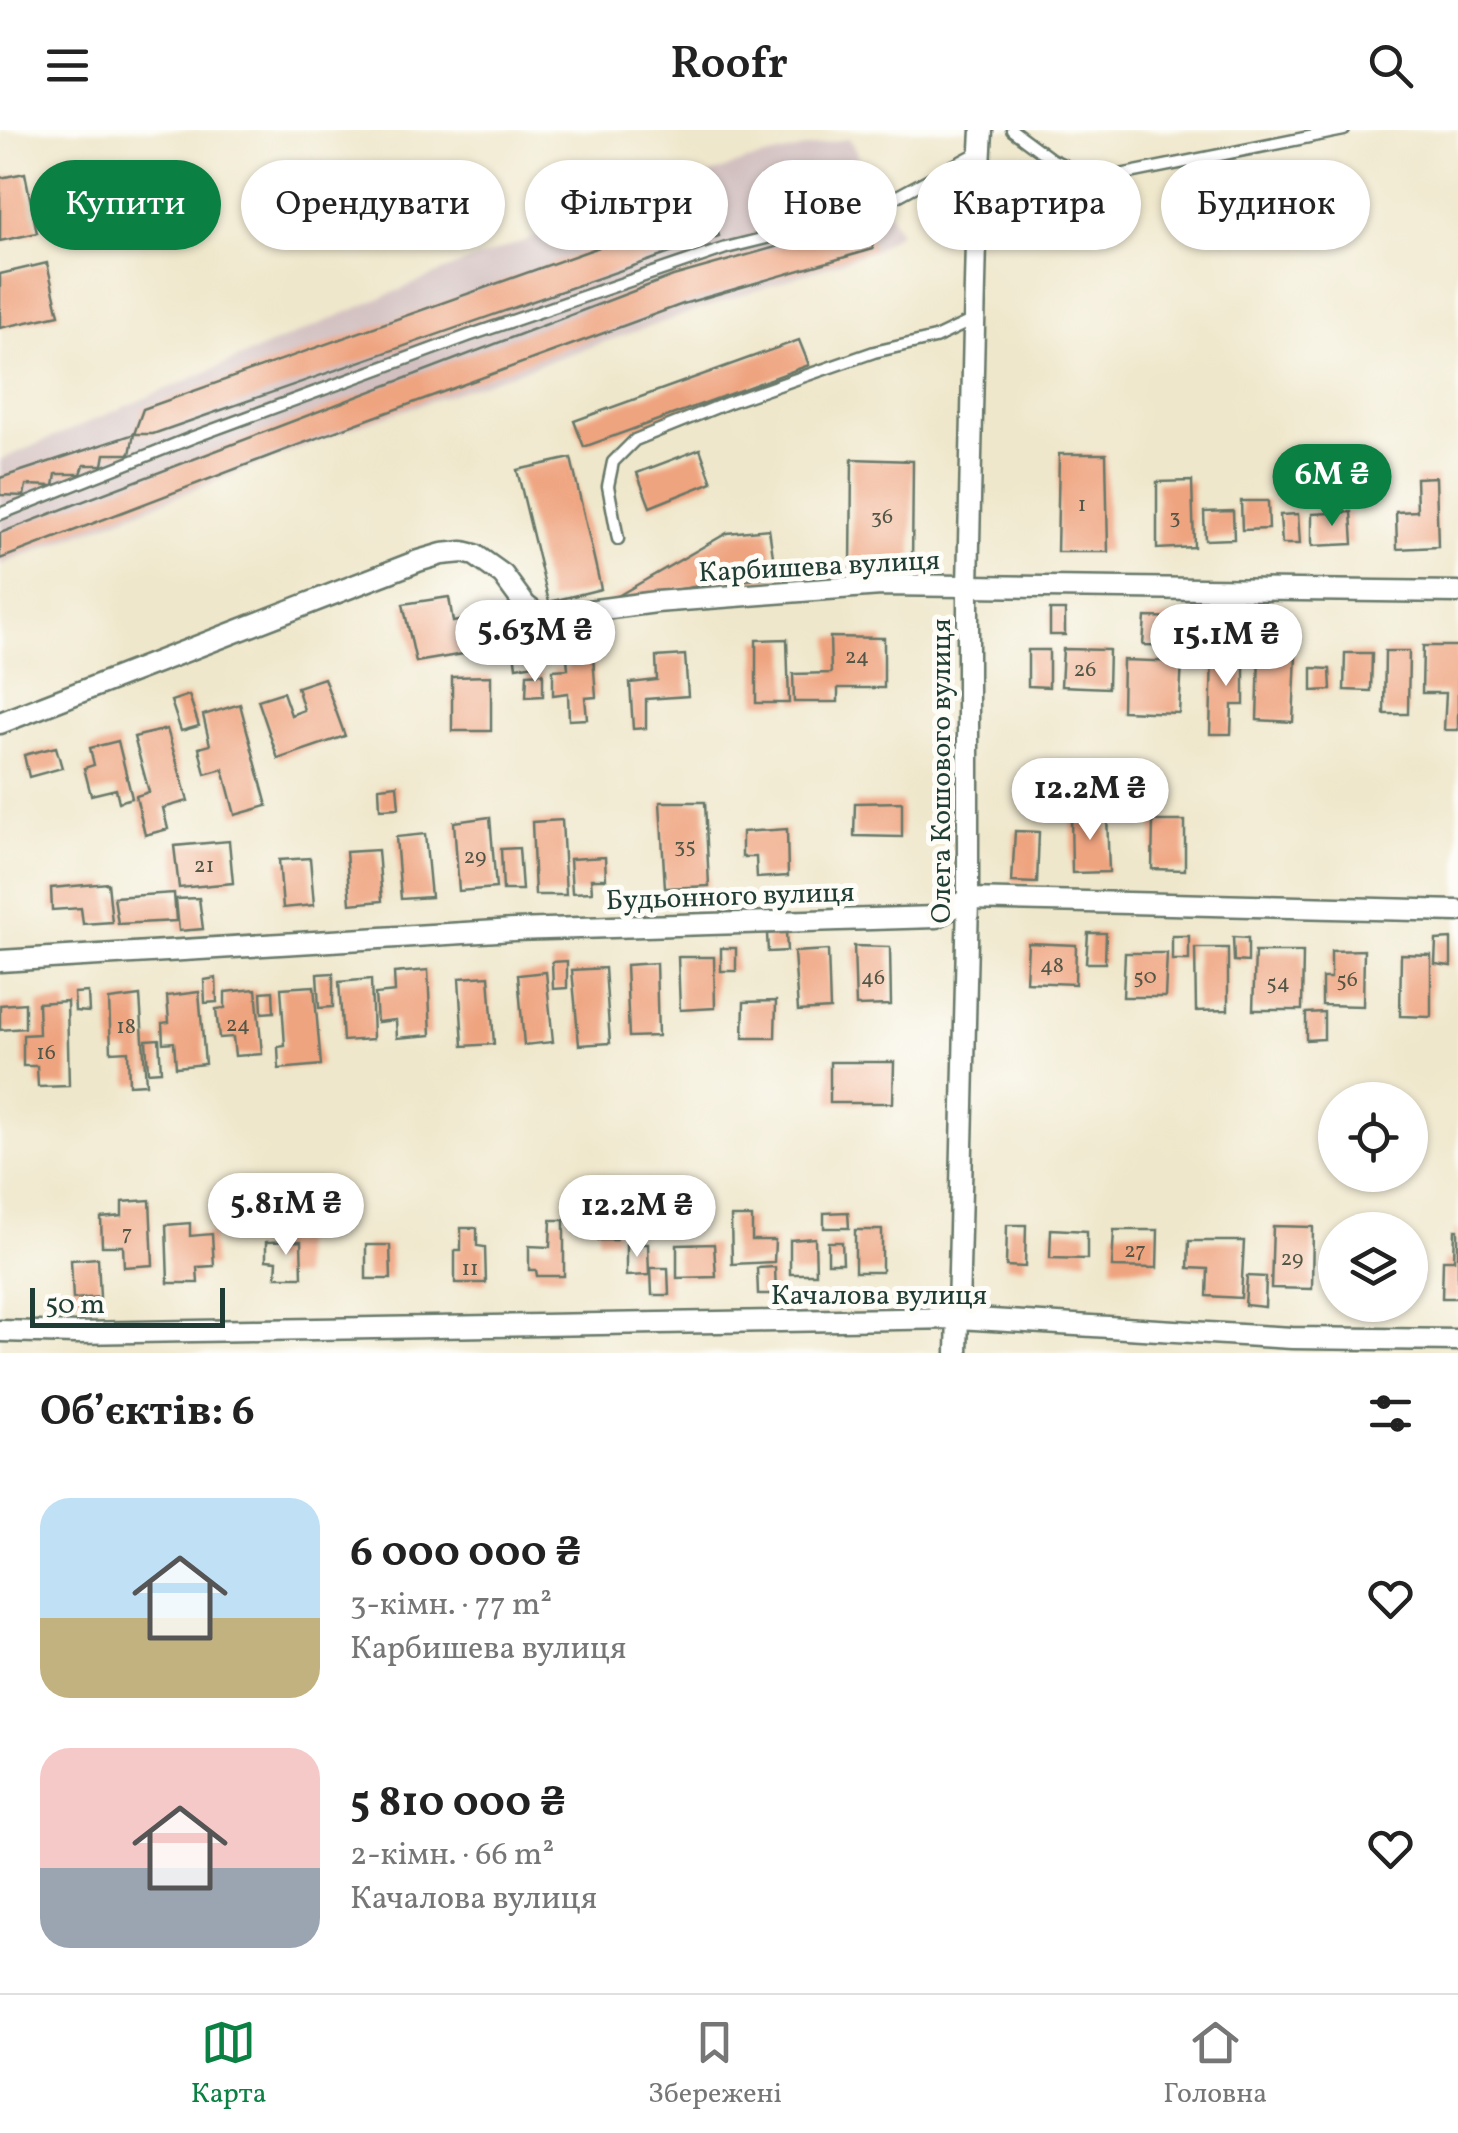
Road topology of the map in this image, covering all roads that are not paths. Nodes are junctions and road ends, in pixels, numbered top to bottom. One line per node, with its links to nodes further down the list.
1 (1012, 130): 4 (lane)
2 (1344, 130): 5 (lane)
3 (981, 141): 8 (lane)
4 (1053, 160)
5 (1141, 171)
6 (976, 250): 7 (street, Олега Кошового вулиця)
7 (974, 320): 9 (lane); 10 (street, Олега Кошового вулиця)
8 (0, 514)
9 (618, 539)
10 (968, 586): 11 (street, Карбишева вулиця); 12 (street, Карбишева вулиця); 13 (street, Олега Кошового вулиця)
11 (1458, 592)
12 (0, 723)
13 (968, 900): 14 (street, Будьонного вулиця); 15 (street, Будьонного вулиця); 16 (street, Олега Кошового вулиця)
14 (1458, 911)
15 (0, 961)
16 (958, 1318): 17 (street, Качалова вулиця); 18 (street, Качалова вулиця); 19 (street, Олега Кошового вулиця)
17 (0, 1331)
18 (1458, 1340)
19 (957, 1353)

